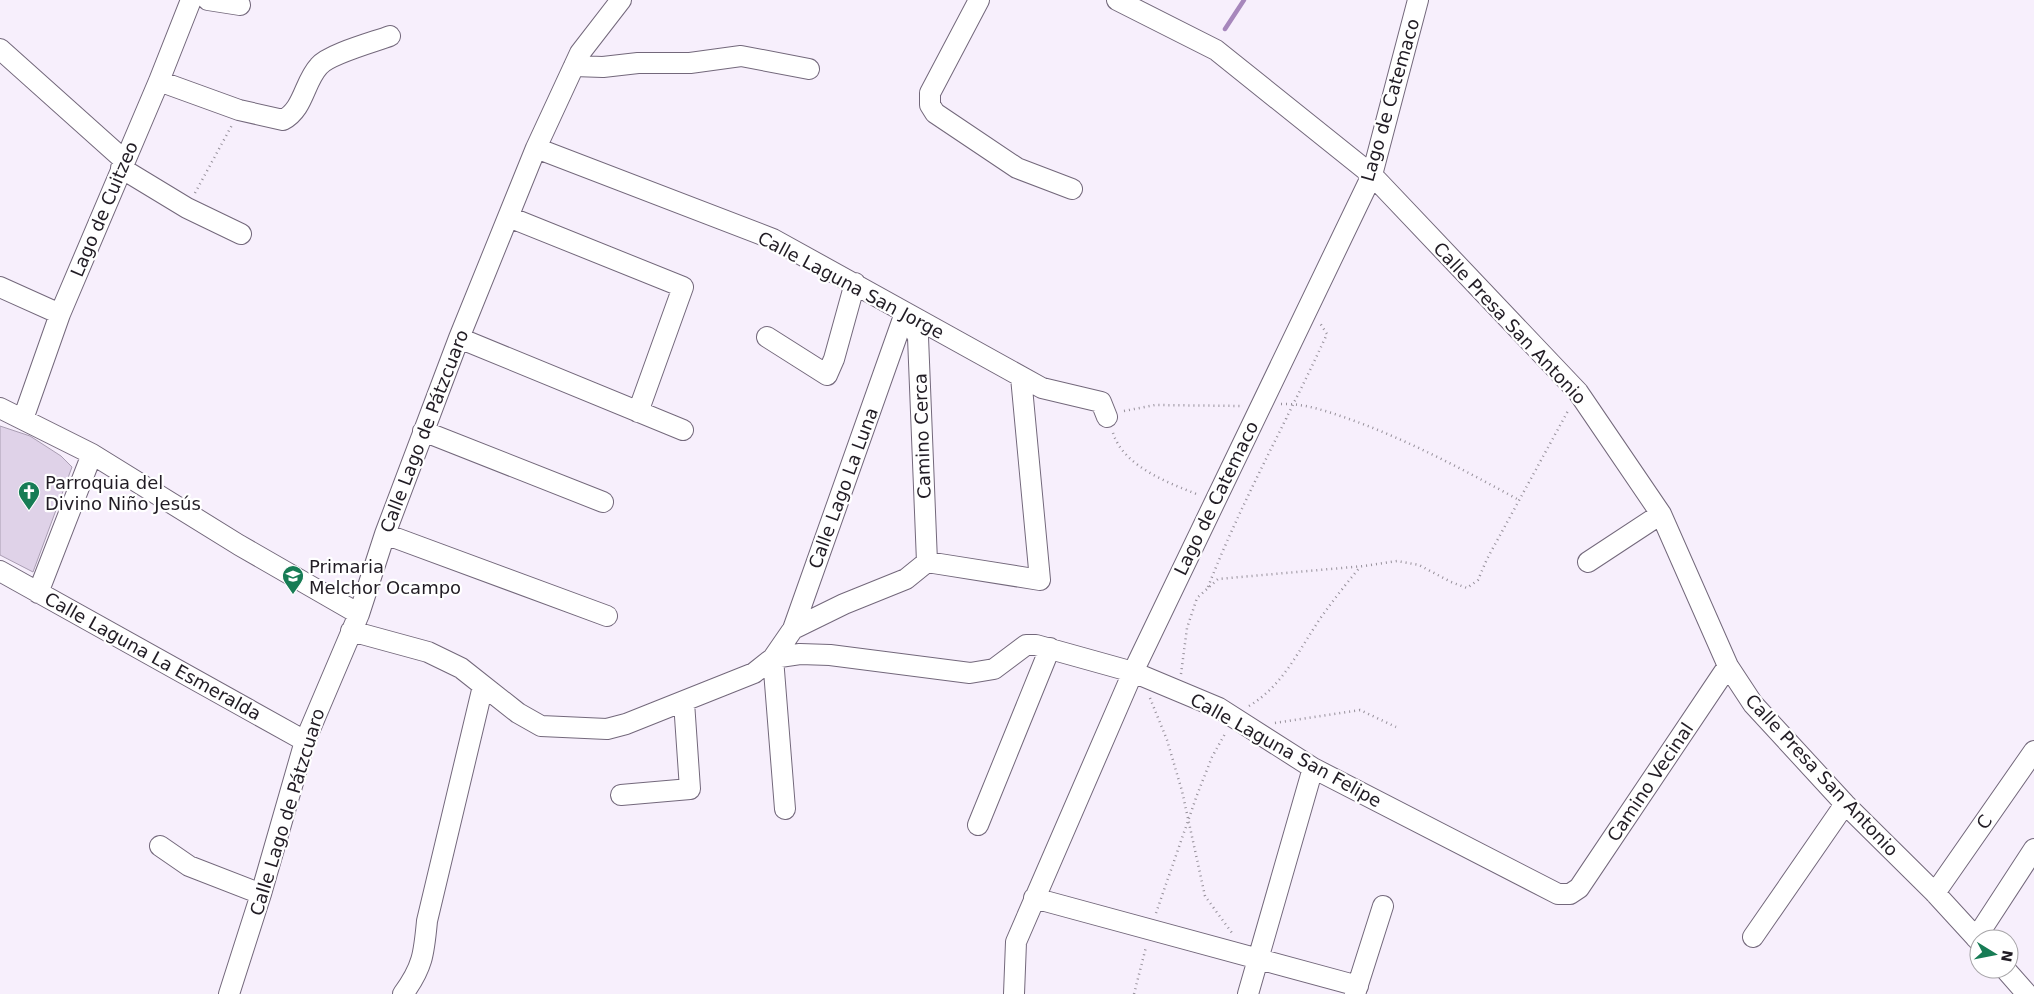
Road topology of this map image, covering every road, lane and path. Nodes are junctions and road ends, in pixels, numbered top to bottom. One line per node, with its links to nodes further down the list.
1 (191, 0): 12 (street, Lago de Cuitzeo)
2 (208, 0): 7 (street)
3 (621, 0): 10 (street, Calle Lago de Pátzcuaro)
4 (979, 0): 17 (street)
5 (1117, 0): 16 (street, Calle Presa San Antonio)
6 (1418, 0): 16 (street, Lago de Catemaco)
7 (240, 5)
8 (390, 36): 13 (street)
9 (0, 49): 15 (street)
10 (574, 66): 11 (street); 14 (street, Calle Lago de Pátzcuaro)
11 (809, 69)
12 (159, 81): 13 (street); 15 (street, Lago de Cuitzeo)
13 (239, 110): 18 (path)
14 (536, 148): 19 (street, Calle Lago de Pátzcuaro); 21 (street, Calle Laguna San Jorge)
15 (123, 164): 18 (street); 25 (street, Lago de Cuitzeo)
16 (1372, 174): 23 (street, Lago de Catemaco); 29 (street, Calle Presa San Antonio)
17 (1072, 189)
18 (187, 208): 20 (street)
19 (510, 217): 27 (street, Calle Lago de Pátzcuaro); 33 (street)
20 (241, 234)
21 (855, 283): 24 (street, Calle Laguna San Jorge); 26 (street)
22 (0, 287): 25 (street)
23 (1309, 305): 30 (path); 31 (street, Lago de Catemaco)
24 (905, 313): 28 (street, Calle Laguna San Jorge); 44 (street, Camino Cerca); 52 (street, Calle Lago La Luna)
25 (60, 314): 35 (street, Lago de Cuitzeo)
26 (767, 337)
27 (459, 338): 33 (street); 37 (street, Calle Lago de Pátzcuaro)
28 (1021, 377): 34 (street, Calle Laguna San Jorge); 44 (street)
29 (1578, 392): 39 (path); 42 (street, Calle Presa San Antonio)
30 (1295, 404): 31 (path); 39 (path); 48 (path)
31 (1261, 405): 34 (path); 41 (street, Lago de Catemaco)
32 (0, 408): 35 (street, Calle Laguna San Felipe)
33 (638, 412): 36 (street)
34 (1107, 417): 41 (path)
35 (23, 419): 38 (street, Calle Laguna San Felipe)
36 (683, 430)
37 (423, 431): 40 (street); 43 (street, Calle Lago de Pátzcuaro)
38 (92, 454): 49 (street); 51 (street, Calle Laguna San Felipe)
39 (1519, 500): 46 (path)
40 (603, 502)
41 (1214, 502): 56 (street, Lago de Catemaco)
42 (1661, 514): 45 (street); 55 (street, Calle Presa San Antonio)
43 (385, 534): 50 (street); 51 (street, Calle Lago de Pátzcuaro)
44 (928, 562): 52 (street)
45 (1588, 562)
46 (1360, 567): 48 (path); 60 (path)
47 (0, 572): 49 (street, Calle Laguna La Esmeralda)
48 (1207, 589): 58 (path)
49 (38, 593): 63 (street, Calle Laguna La Esmeralda)
50 (607, 616)
51 (355, 622): 57 (street, Calle Laguna San Felipe); 63 (street, Calle Lago de Pátzcuaro)
52 (793, 629): 54 (street, Calle Lago La Luna)
53 (1050, 648): 54 (street, Calle Laguna San Felipe); 56 (street, Calle Laguna San Felipe); 70 (street)
54 (773, 658): 59 (street, Calle Laguna San Felipe); 68 (street)
55 (1728, 666): 67 (street, Calle Presa San Antonio); 75 (street, Camino Vecinal)
56 (1137, 674): 58 (street, Calle Laguna San Felipe); 69 (path); 76 (street, Lago de Catemaco)
57 (483, 686): 59 (street, Calle Laguna San Felipe); 86 (street)
58 (1179, 691): 60 (street, Calle Laguna San Felipe)
59 (684, 702): 66 (street)
60 (1234, 718): 62 (street, Calle Laguna San Felipe); 69 (path)
61 (1396, 727): 62 (path)
62 (1253, 730): 65 (street, Calle Laguna San Felipe)
63 (305, 741): 74 (street, Calle Lago de Pátzcuaro)
64 (2034, 751): 73 (street, C)
65 (1312, 768): 75 (street, Calle Laguna San Felipe); 82 (street)
66 (620, 795)
67 (1845, 804): 73 (street, Calle Presa San Antonio); 81 (street)
68 (785, 809)
69 (1189, 820): 80 (path); 82 (path)
70 (978, 826)
71 (160, 846): 74 (street)
72 (2034, 848): 79 (street)
73 (1935, 893): 78 (street, Calle Presa San Antonio)
74 (261, 894): 85 (street, Calle Lago de Pátzcuaro)
75 (1570, 894)
76 (1034, 898): 80 (street); 87 (street, Lago de Catemaco)
77 (1383, 906): 84 (street)
78 (1969, 929)
79 (1984, 929)
80 (1150, 930): 82 (street); 88 (path)
81 (1753, 937)
82 (1251, 958): 84 (street); 89 (street)
83 (2014, 979): 90 (street)
84 (1356, 990)
85 (229, 994)
86 (403, 994)
87 (1014, 994)
88 (1134, 994)
89 (1248, 994)
90 (2028, 994)

